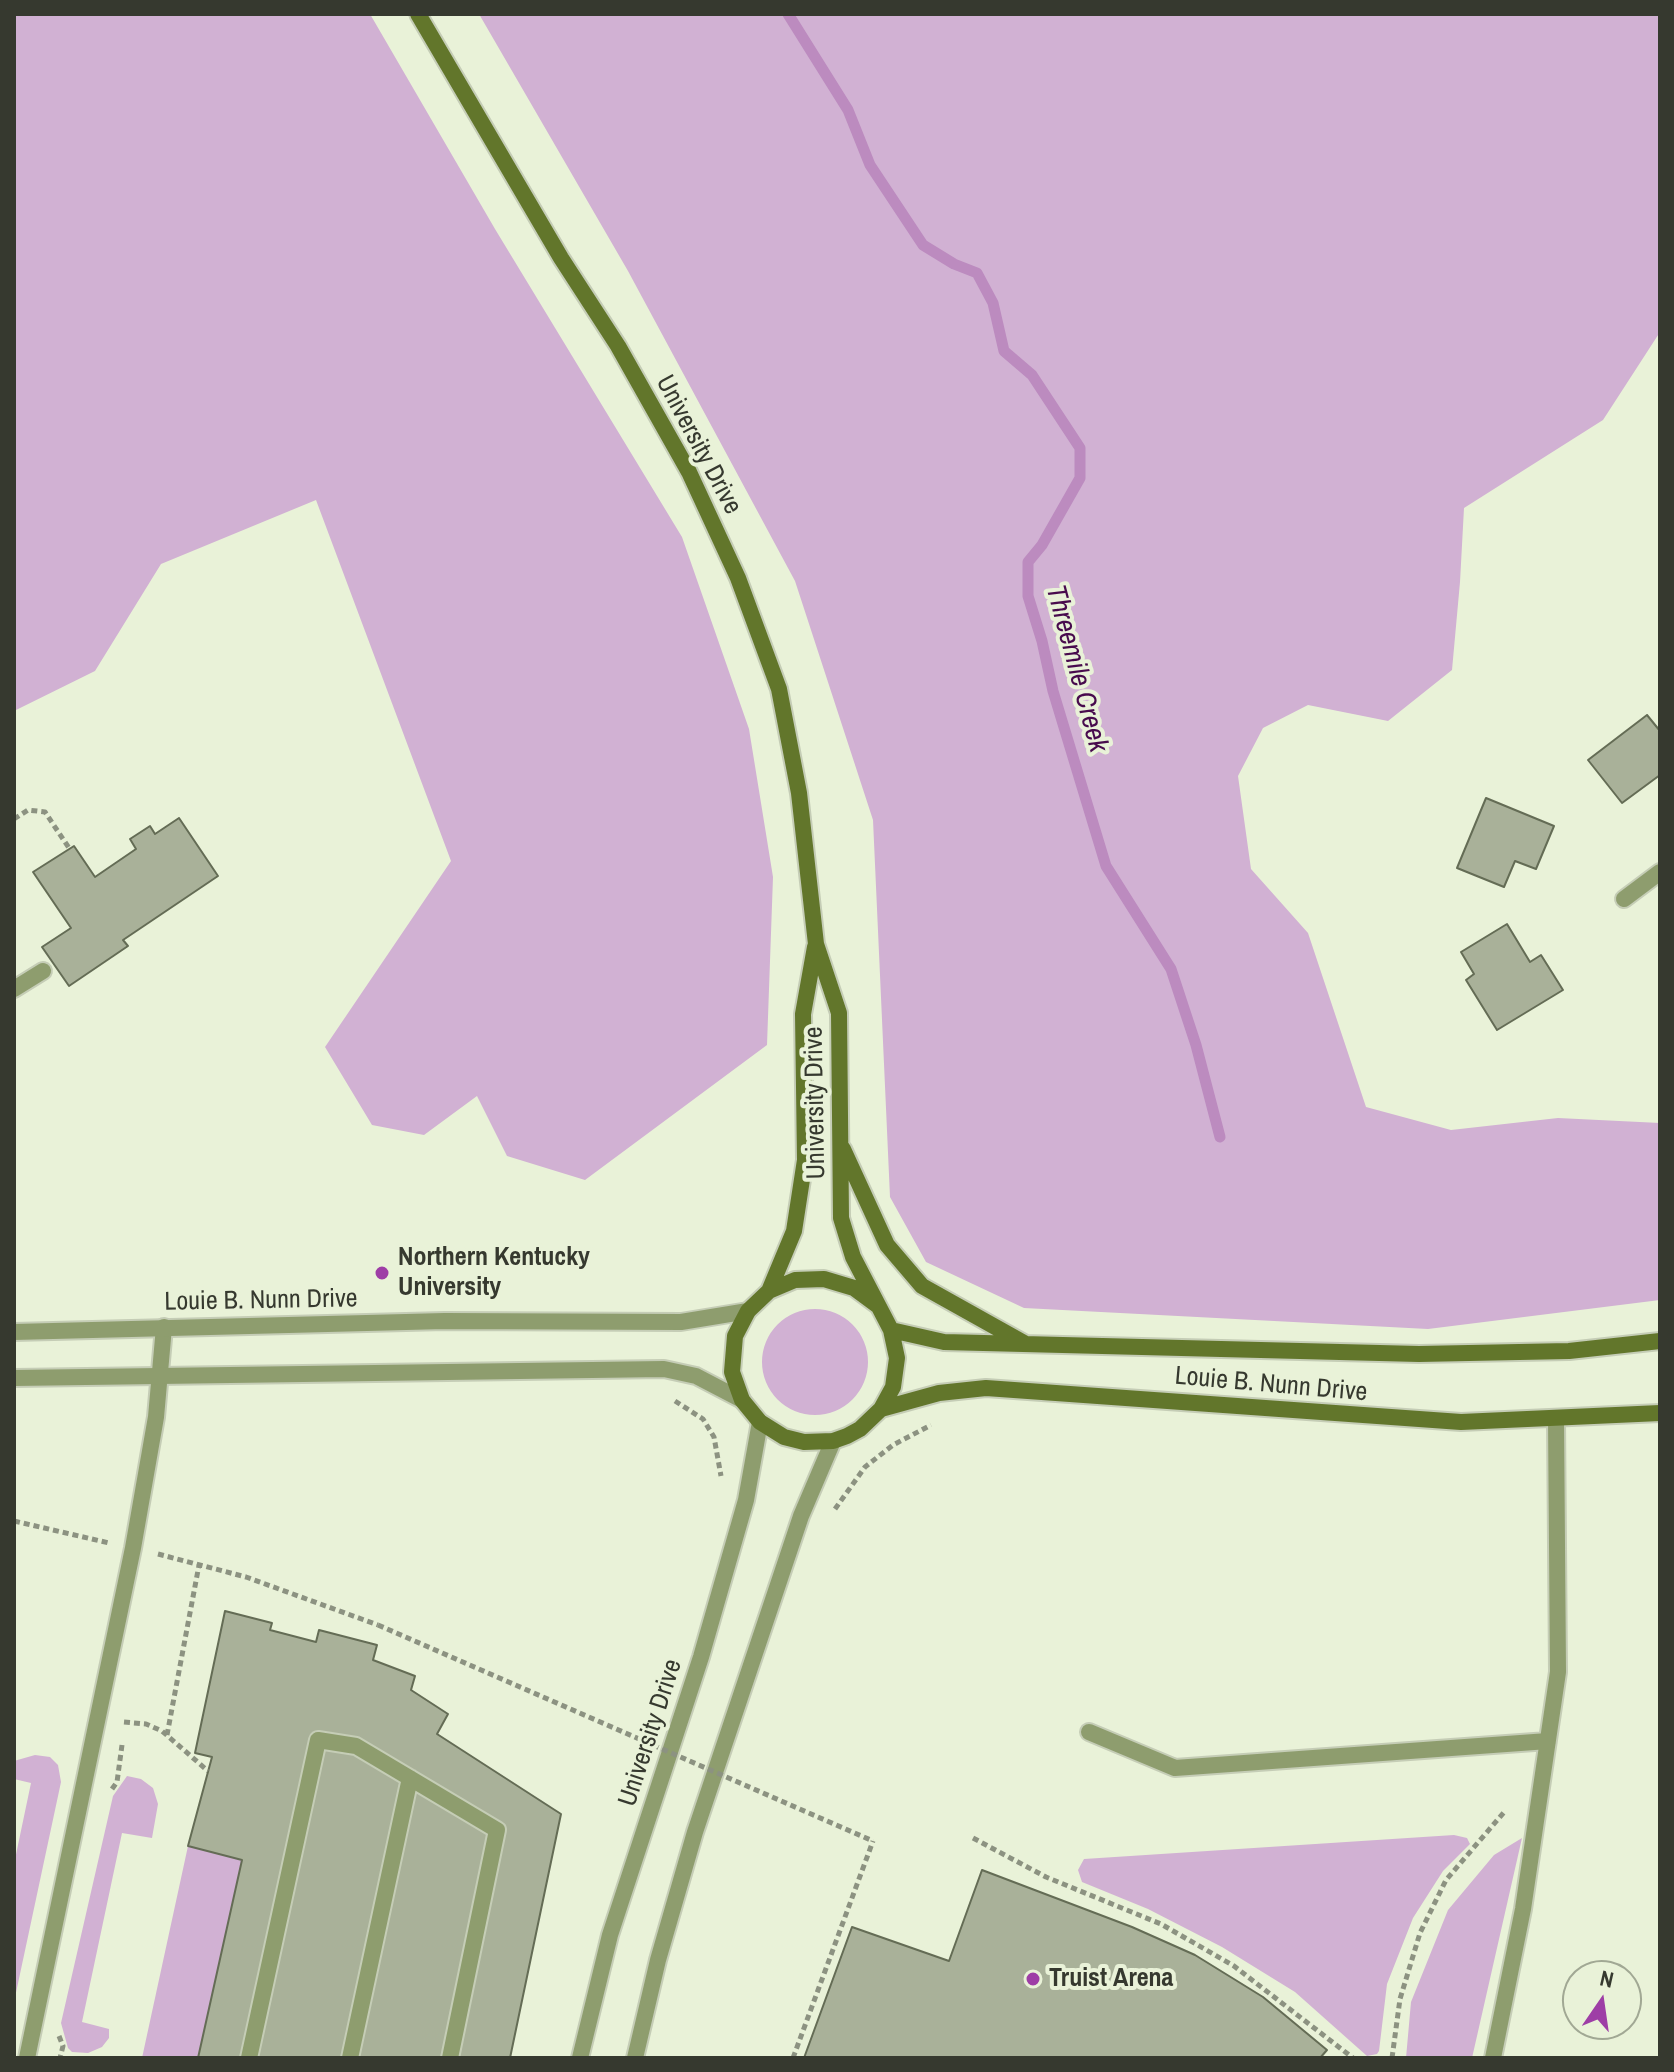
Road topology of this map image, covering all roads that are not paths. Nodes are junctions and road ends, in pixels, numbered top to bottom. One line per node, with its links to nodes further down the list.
1 (418, 14): 4 (main road, University Drive)
2 (1660, 872): 3 (street)
3 (1624, 899)
4 (816, 944): 7 (main road, University Drive); 8 (main road, University Drive)
5 (43, 971): 6 (street)
6 (14, 989)
7 (840, 1144): 9 (main road, University Drive); 15 (main road)
8 (769, 1291): 9 (main road, University Drive); 10 (main road, University Drive)
9 (877, 1305): 12 (main road, University Drive)
10 (748, 1311): 11 (street, Louie B. Nunn Drive); 18 (main road, University Drive)
11 (164, 1327): 13 (street, Louie B. Nunn Drive); 16 (street)
12 (891, 1330): 15 (main road, Louie B. Nunn Drive); 19 (main road, University Drive)
13 (14, 1332)
14 (1660, 1341): 15 (main road, Louie B. Nunn Drive)
15 (1027, 1344)
16 (160, 1374): 17 (street); 18 (street); 27 (street)
17 (14, 1378)
18 (742, 1400): 22 (main road, University Drive)
19 (881, 1409): 21 (main road, Louie B. Nunn Drive); 23 (main road, University Drive)
20 (1660, 1413): 21 (main road, Louie B. Nunn Drive)
21 (1556, 1418): 25 (street)
22 (760, 1422): 23 (main road, University Drive); 31 (street, University Drive)
23 (833, 1441): 32 (street)
24 (1089, 1732): 25 (street)
25 (1548, 1741): 33 (street)
26 (410, 1778): 28 (street); 29 (street); 30 (street)
27 (27, 2058)
28 (249, 2058)
29 (350, 2058)
30 (450, 2058)
31 (580, 2058)
32 (635, 2058)
33 (1493, 2058)

